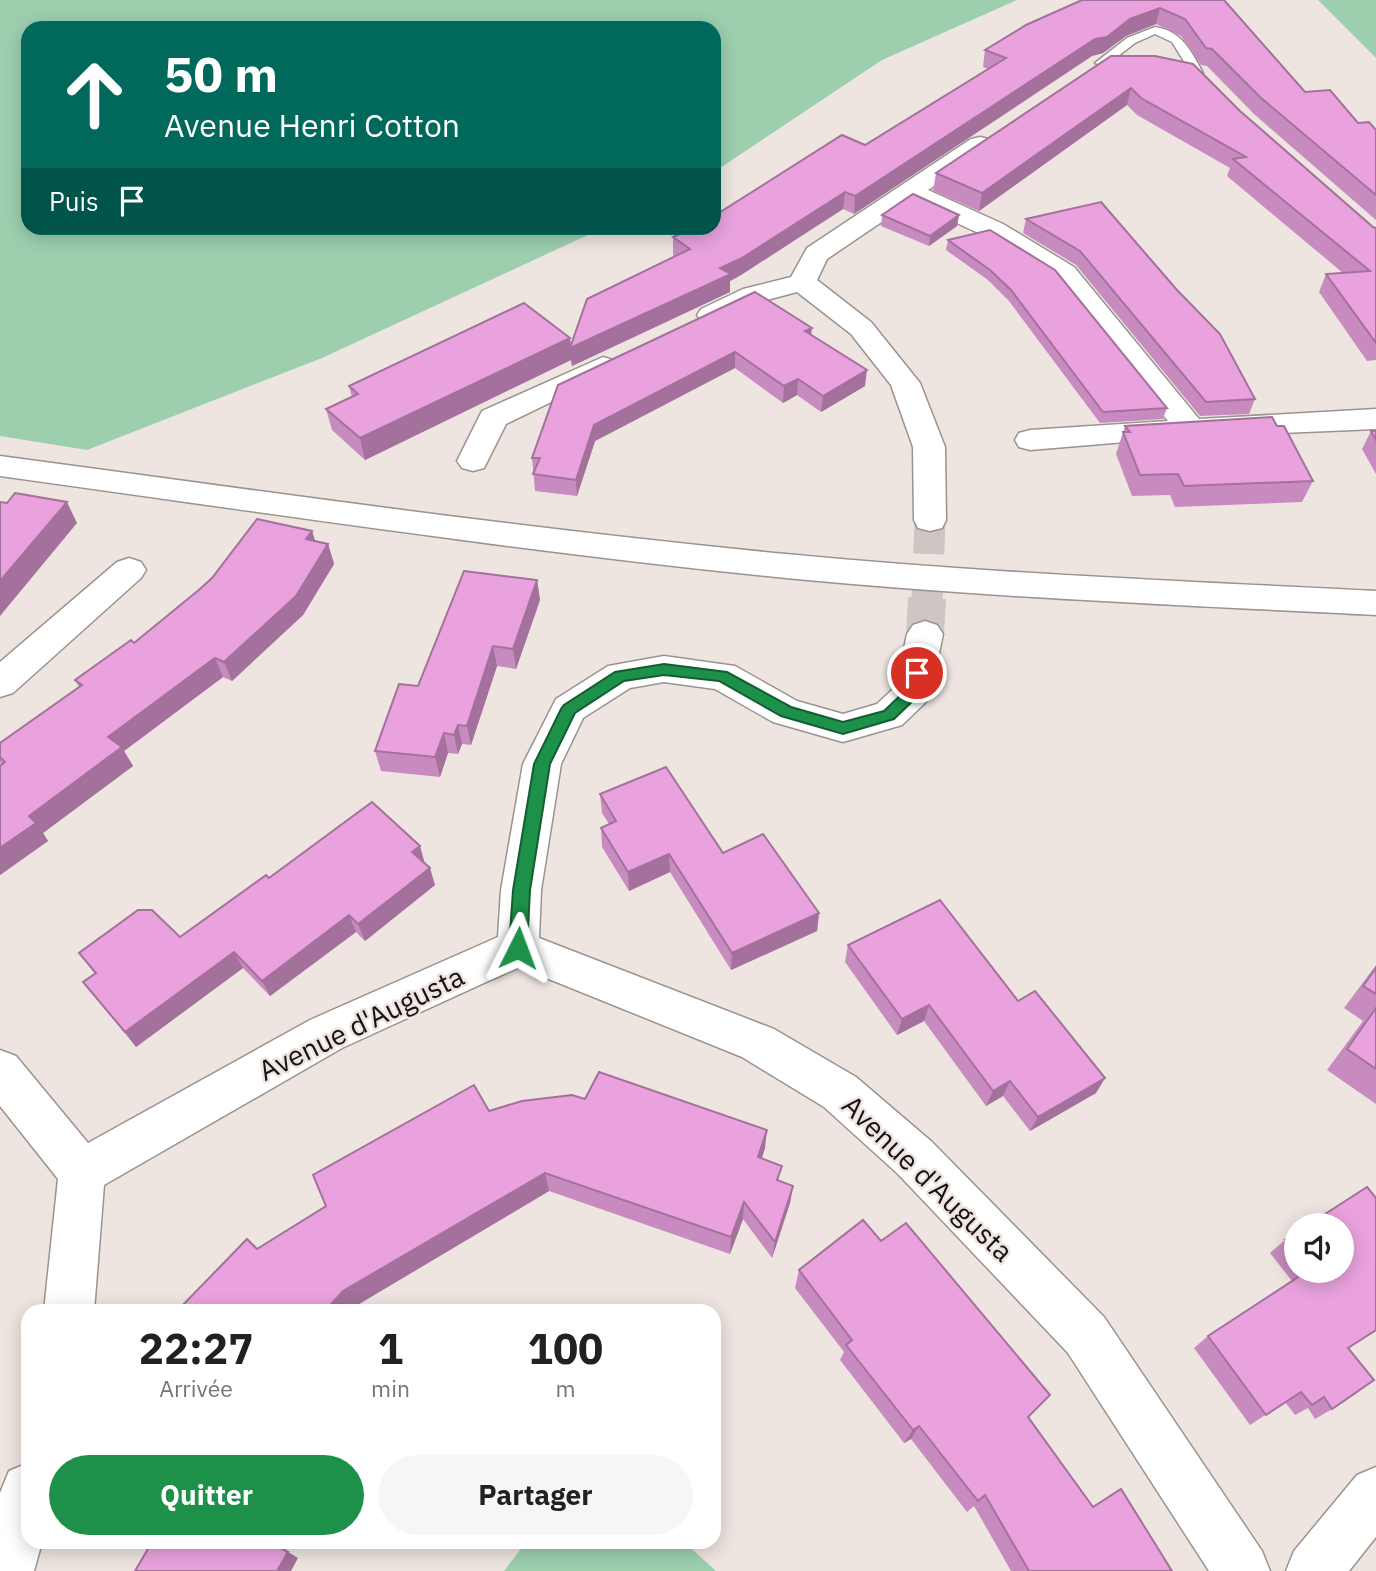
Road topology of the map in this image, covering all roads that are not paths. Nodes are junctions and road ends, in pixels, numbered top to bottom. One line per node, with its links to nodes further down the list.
1 (1101, 63): 2 (street); 4 (lane); 5 (street)
2 (1139, 63)
3 (1163, 65): 4 (street)
4 (1197, 73): 6 (street)
5 (1079, 78)
6 (1216, 92)
7 (1000, 131): 8 (street)
8 (910, 192): 9 (street); 13 (street)
9 (802, 282): 10 (street); 17 (street)
10 (691, 325)
11 (629, 354): 15 (street)
12 (1376, 419): 13 (street)
13 (1191, 429): 14 (street)
14 (1030, 440)
15 (473, 461)
16 (0, 466): 19 (street)
17 (930, 520)
18 (129, 570): 21 (street)
19 (1376, 603)
20 (925, 634): 22 (street)
21 (0, 683)
22 (518, 948): 24 (street, Avenue d'Augusta); 29 (street, Avenue d'Augusta)
23 (0, 1071): 24 (street)
24 (82, 1171): 25 (street)
25 (70, 1304)
26 (1376, 1494): 30 (street)
27 (21, 1516): 28 (street)
28 (6, 1571)
29 (1242, 1571)
30 (1314, 1571)

